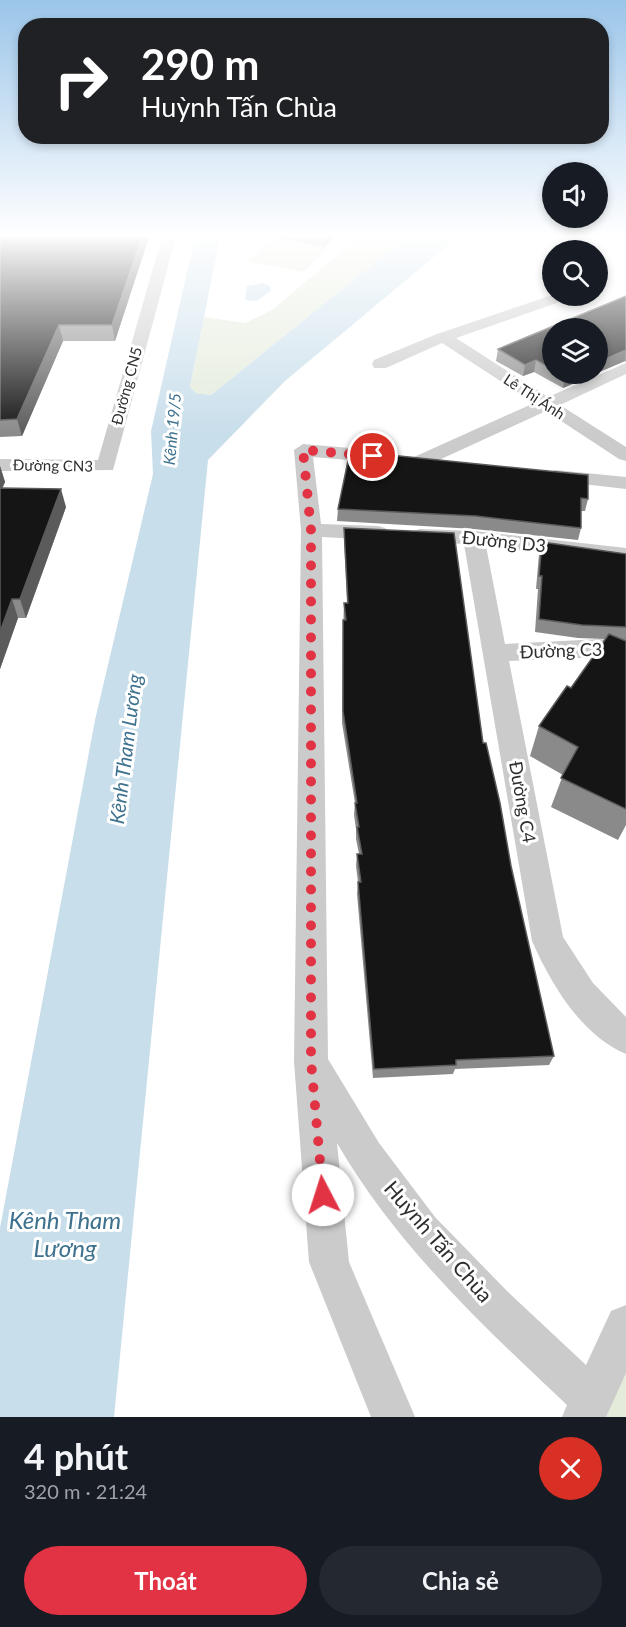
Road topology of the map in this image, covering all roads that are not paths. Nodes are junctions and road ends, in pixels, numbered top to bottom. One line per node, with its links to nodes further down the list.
1 (152, 303): 11 (street, Đường CN5)
2 (542, 303): 3 (street)
3 (443, 337): 4 (street); 6 (street, Lê Thị Ánh)
4 (380, 364)
5 (626, 368): 6 (street)
6 (544, 404): 7 (street, Lê Thị Ánh); 8 (street)
7 (626, 456)
8 (421, 461): 10 (street, Huỳnh Tấn Chùa); 14 (street, Huỳnh Tấn Chùa)
9 (0, 465): 11 (street, Đường CN3)
10 (455, 465)
11 (106, 466)
12 (535, 473): 13 (street)
13 (626, 483)
14 (311, 530): 15 (street, Đường D3); 20 (street, Huỳnh Tấn Chùa)
15 (474, 538): 16 (street, Đường D3); 18 (street, Đường C4)
16 (626, 555)
17 (626, 651): 18 (street, Đường C3)
18 (495, 653): 19 (street, Đường C4)
19 (626, 1037)
20 (311, 1061): 22 (street, Huỳnh Tấn Chùa); 23 (street, Huỳnh Tấn Chùa)
21 (626, 1326): 22 (street)
22 (589, 1409)
23 (393, 1417)

